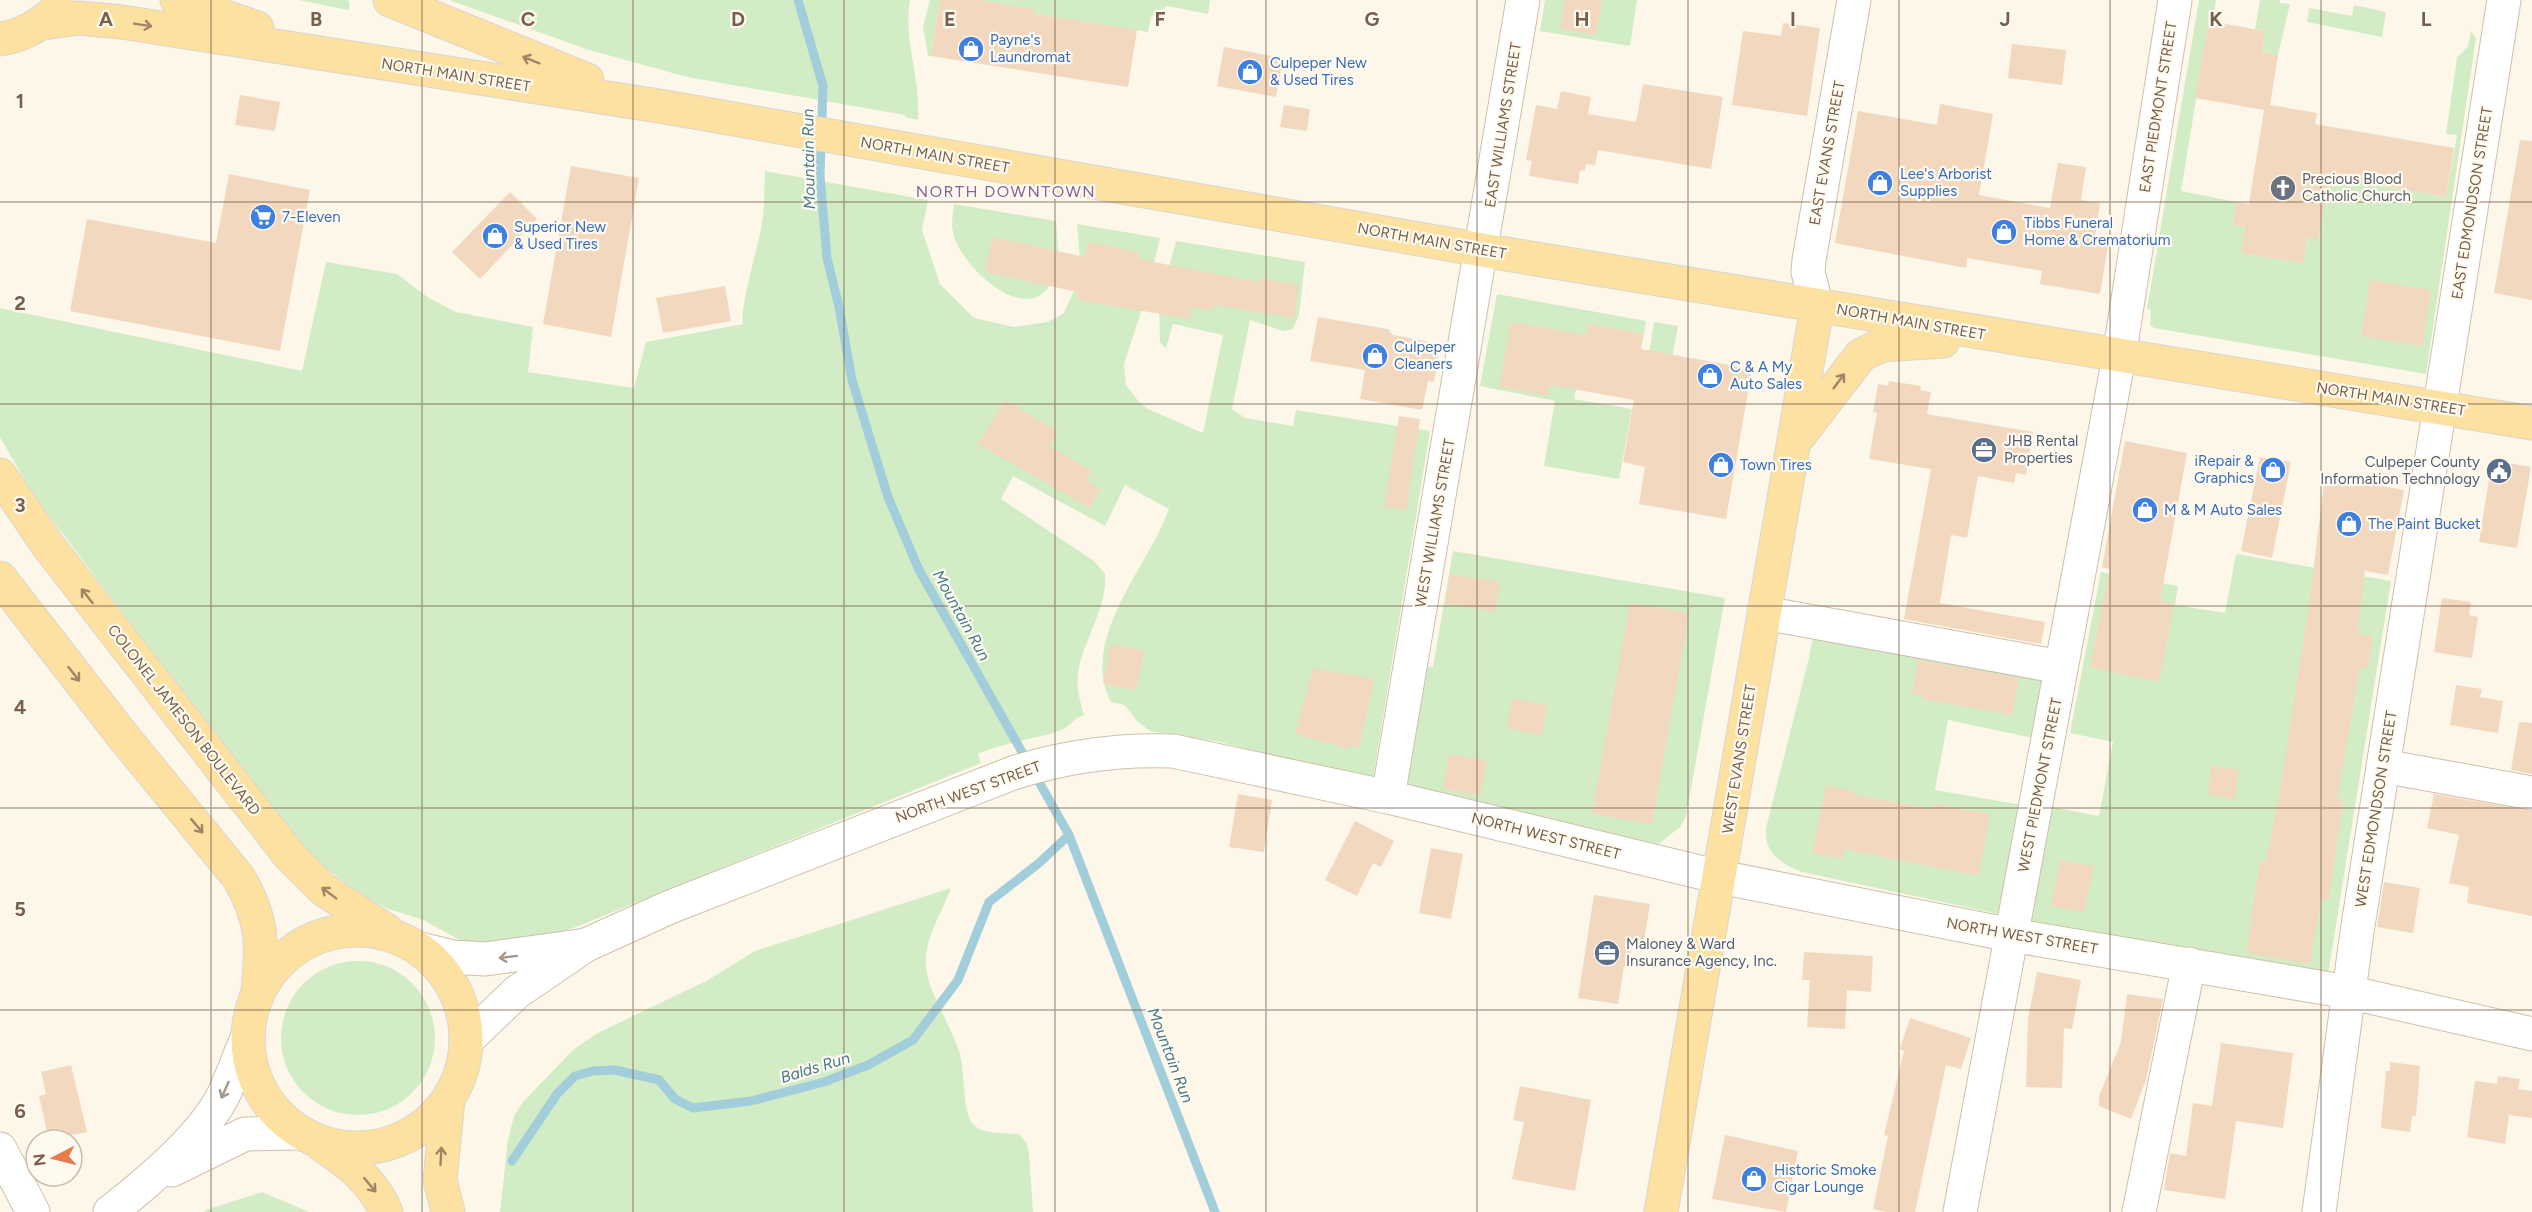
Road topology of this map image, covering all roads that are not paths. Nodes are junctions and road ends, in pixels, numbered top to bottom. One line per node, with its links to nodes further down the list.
1 (177, 0): 8 (main road, NORTH MAIN STREET)
2 (390, 0): 9 (main road, one-way to 2)
3 (1523, 0): 10 (street, EAST WILLIAMS STREET)
4 (1854, 0): 11 (street, EAST EVANS STREET)
5 (2175, 0): 13 (street, EAST PIEDMONT STREET)
6 (2504, 0): 14 (street, EAST EDMONDSON STREET)
7 (26, 29): 8 (main road, NORTH MAIN STREET, one-way to 8)
8 (332, 55): 9 (main road, NORTH MAIN STREET)
9 (665, 107): 10 (main road, NORTH MAIN STREET)
10 (1482, 250): 11 (main road, NORTH MAIN STREET); 23 (street, WEST WILLIAMS STREET)
11 (1817, 307): 12 (main road, NORTH MAIN STREET); 16 (main road, WEST EVANS STREET)
12 (1999, 337): 13 (main road, NORTH MAIN STREET); 16 (main road, one-way to 12)
13 (2119, 357): 14 (main road, NORTH MAIN STREET); 20 (street, WEST PIEDMONT STREET)
14 (2440, 406): 15 (main road, NORTH MAIN STREET); 21 (street, WEST EDMONDSON STREET)
15 (2532, 423)
16 (1793, 445): 19 (main road, WEST EVANS STREET)
17 (0, 475): 26 (main road, COLONEL JAMESON BOULEVARD, one-way to 17)
18 (0, 578): 30 (main road, one-way to 30)
19 (1764, 613): 20 (street); 24 (main road, WEST EVANS STREET)
20 (2061, 667): 25 (street, WEST PIEDMONT STREET)
21 (2383, 766): 22 (street); 29 (street, WEST EDMONDSON STREET)
22 (2532, 794)
23 (1388, 796): 24 (street, NORTH WEST STREET); 27 (street, NORTH WEST STREET)
24 (1720, 877): 25 (street, NORTH WEST STREET); 42 (main road, WEST EVANS STREET)
25 (2011, 935): 28 (street, NORTH WEST STREET); 43 (street, WEST PIEDMONT STREET)
26 (408, 942): 27 (street, NORTH WEST STREET, one-way to 26); 30 (main road); 33 (main road, COLONEL JAMESON BOULEVARD)
27 (586, 945): 33 (street, NORTH WEST STREET)
28 (2189, 964): 29 (street, NORTH WEST STREET); 44 (street)
29 (2348, 992): 31 (street, NORTH WEST STREET); 45 (street, WEST EDMONDSON STREET)
30 (258, 993): 32 (main road)
31 (2532, 1034)
32 (248, 1036): 35 (main road); 37 (street, one-way to 37)
33 (466, 1041): 34 (main road, COLONEL JAMESON BOULEVARD)
34 (448, 1099): 35 (main road); 41 (main road, one-way to 34)
35 (307, 1136): 37 (street); 40 (main road, one-way to 40)
36 (0, 1149): 38 (street)
37 (152, 1180): 39 (street)
38 (33, 1212)
39 (110, 1212)
40 (386, 1212)
41 (448, 1212)
42 (1661, 1212)
43 (1960, 1212)
44 (2139, 1212)
45 (2319, 1212)

